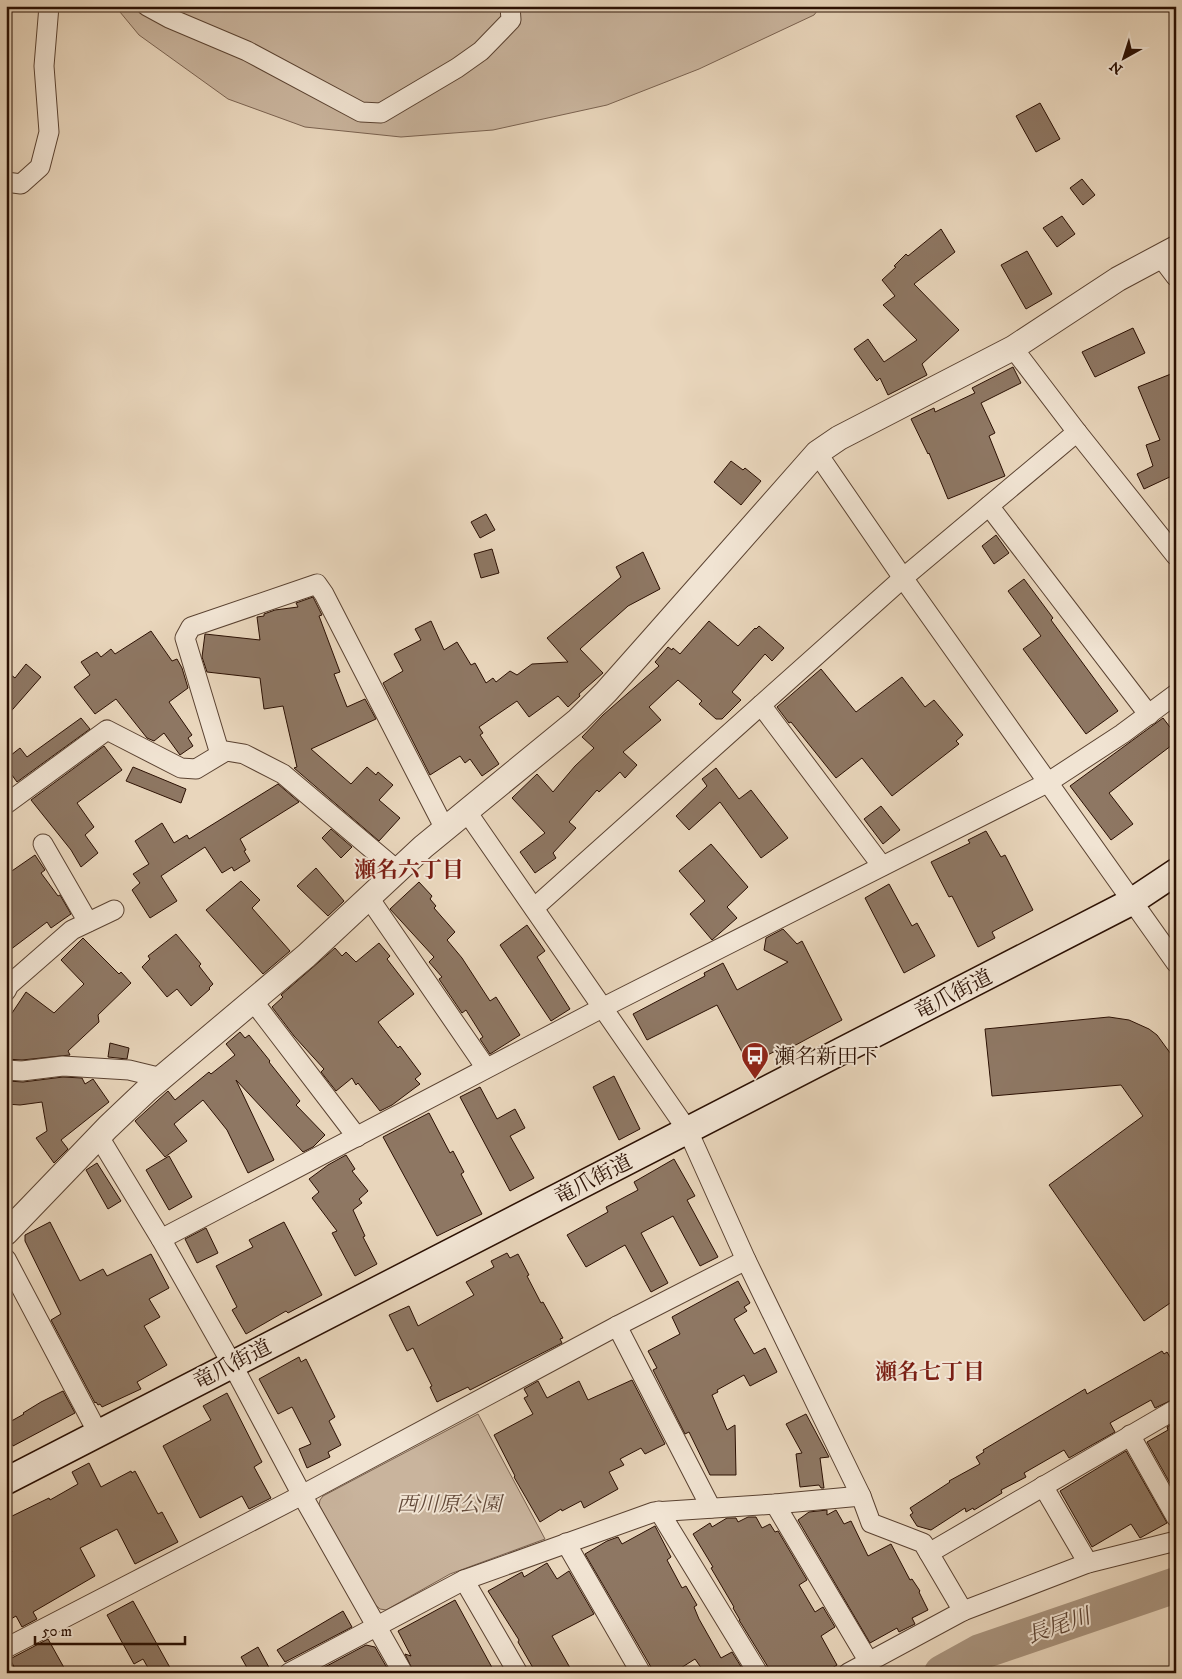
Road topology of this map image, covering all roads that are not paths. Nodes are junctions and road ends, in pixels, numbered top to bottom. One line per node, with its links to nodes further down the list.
1 (49, 6): 4 (street)
2 (147, 6): 3 (street)
3 (510, 6)
4 (6, 182)
5 (1168, 252): 6 (street); 7 (street)
6 (1176, 277)
7 (1013, 348): 8 (street); 9 (street)
8 (1077, 432): 10 (street); 11 (street)
9 (817, 453): 12 (street); 19 (street)
10 (989, 506): 12 (street); 15 (street)
11 (1176, 556)
12 (903, 578): 14 (street); 17 (street)
13 (1176, 694): 15 (street)
14 (761, 705): 22 (street); 27 (street)
15 (1149, 715): 17 (street)
16 (220, 754): 18 (street); 20 (street); 23 (street)
17 (1046, 782): 22 (street); 26 (street)
18 (6, 804)
19 (467, 812): 20 (street); 27 (street)
20 (445, 829): 23 (street)
21 (44, 844): 29 (street)
22 (882, 866): 33 (street)
23 (398, 871): 25 (street)
24 (1176, 872): 26 (main road, 竜爪街道)
25 (369, 898): 32 (street); 34 (street)
26 (1131, 902): 30 (street); 37 (main road, 竜爪街道)
27 (534, 908): 33 (street)
28 (114, 910): 29 (street)
29 (88, 922): 31 (street)
30 (1176, 964)
31 (6, 991)
32 (253, 1001): 36 (street); 39 (street)
33 (602, 1008): 34 (street); 37 (street)
34 (486, 1068): 39 (street)
35 (6, 1070): 36 (street)
36 (162, 1078): 38 (street)
37 (688, 1131): 43 (street); 45 (main road, 竜爪街道)
38 (99, 1137): 40 (street); 41 (street)
39 (357, 1138): 41 (street)
40 (6, 1233)
41 (161, 1239): 45 (street)
42 (6, 1259): 47 (street)
43 (746, 1260): 44 (street); 52 (street)
44 (617, 1326): 51 (street); 54 (street)
45 (232, 1364): 47 (main road, 竜爪街道); 51 (street)
46 (1176, 1408): 48 (street)
47 (98, 1433): 49 (main road, 竜爪街道)
48 (1130, 1435): 50 (street); 56 (street)
49 (6, 1481)
50 (1043, 1486): 59 (street); 60 (street)
51 (302, 1495): 63 (street); 64 (street)
52 (861, 1496): 53 (street); 59 (street)
53 (775, 1504): 54 (street); 65 (street)
54 (711, 1508): 55 (street)
55 (659, 1511): 58 (street); 70 (street)
56 (1176, 1517)
57 (1176, 1541): 60 (street)
58 (566, 1543): 61 (street); 69 (street)
59 (929, 1553): 62 (street)
60 (1088, 1563): 62 (street)
61 (464, 1580): 63 (street); 68 (street)
62 (963, 1611): 65 (street)
63 (377, 1626): 66 (street); 67 (street)
64 (6, 1648)
65 (869, 1662): 71 (street)
66 (289, 1673)
67 (403, 1673)
68 (518, 1673)
69 (641, 1673)
70 (758, 1673)
71 (848, 1673)

